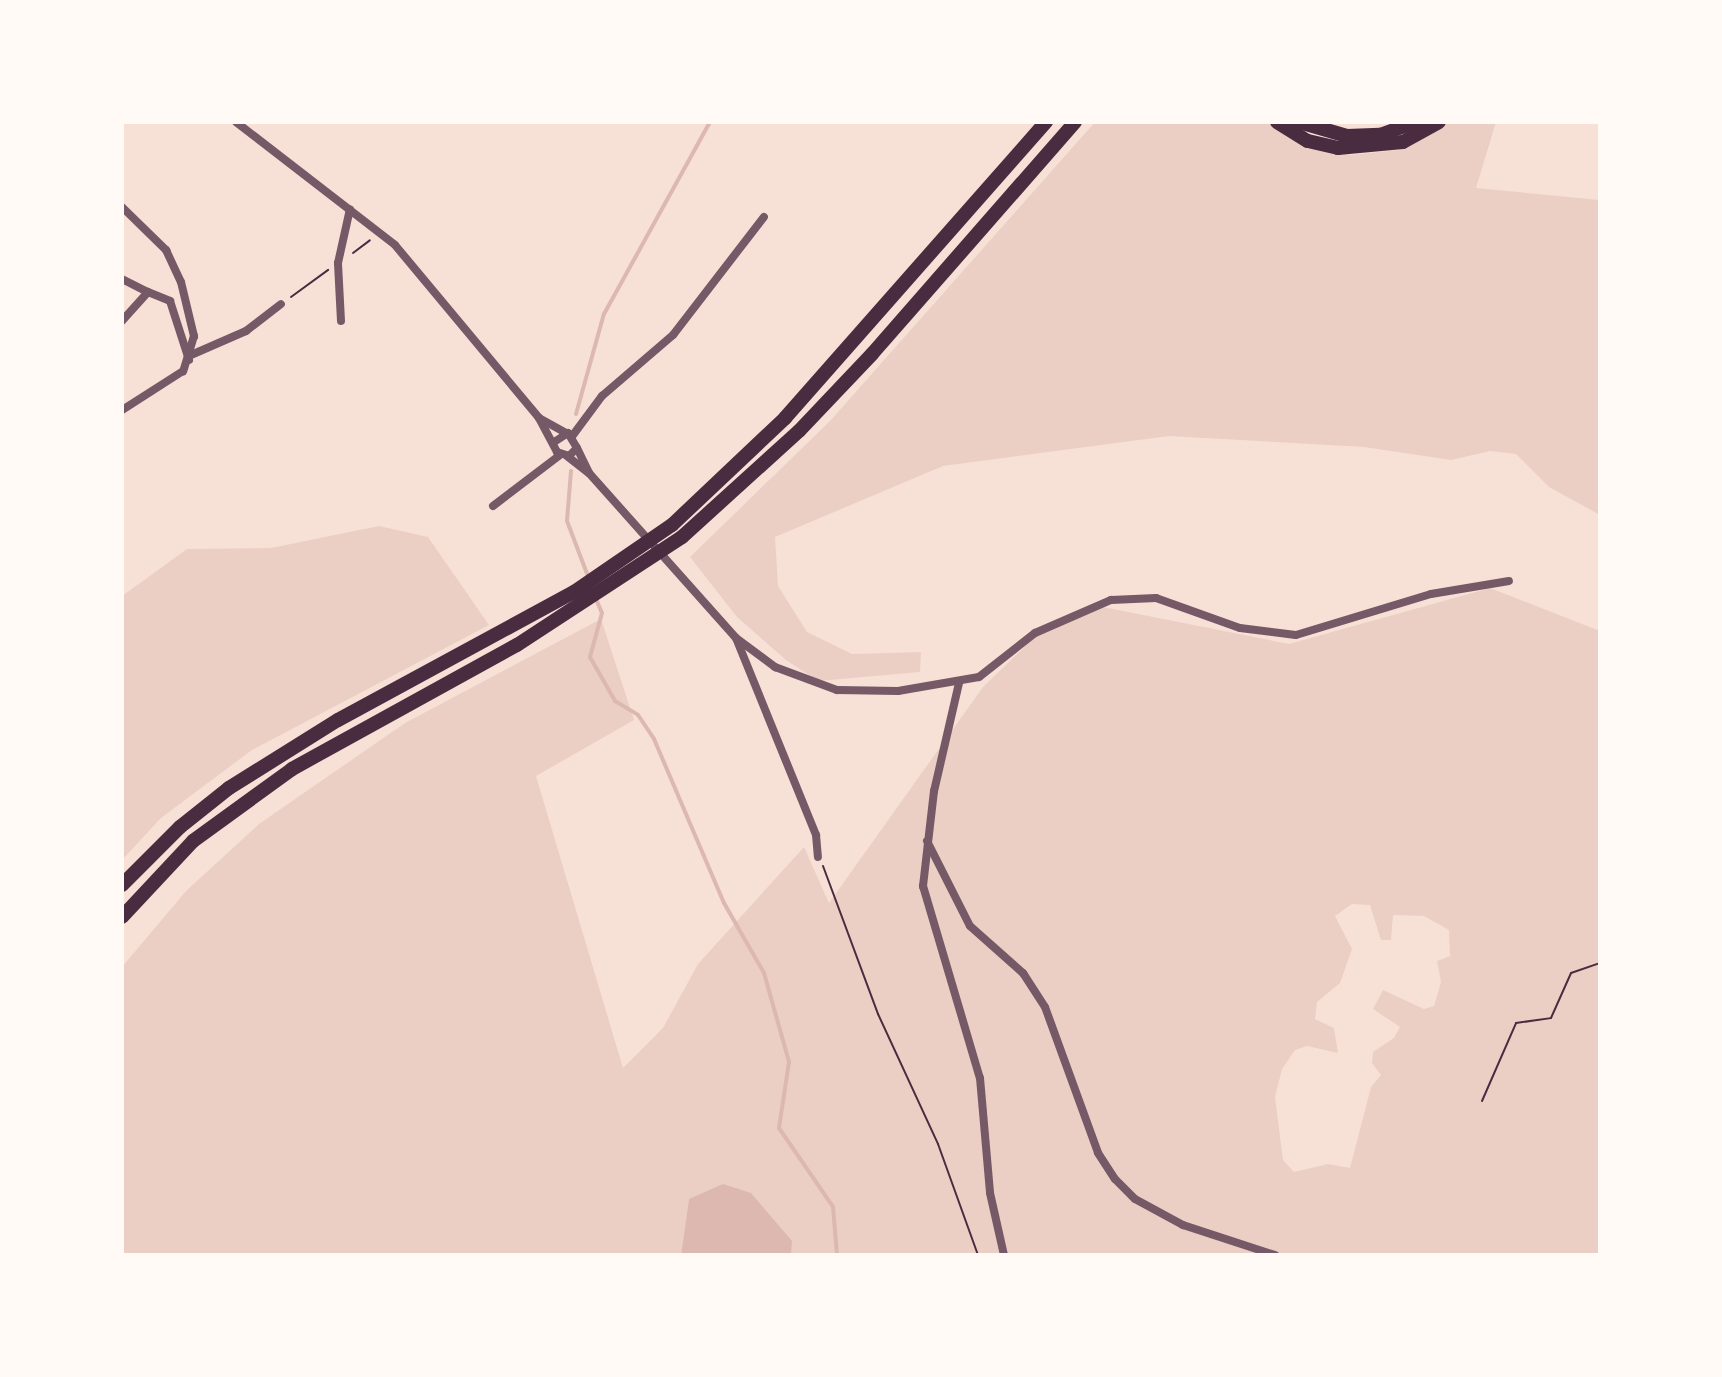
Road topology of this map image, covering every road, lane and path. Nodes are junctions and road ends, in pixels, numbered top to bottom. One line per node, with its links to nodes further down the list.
1 (236, 122): 9 (street)
2 (1046, 122): 30 (highway)
3 (1075, 122): 31 (highway)
4 (1277, 122): 7 (highway)
5 (1299, 122): 6 (highway)
6 (1416, 122)
7 (1439, 122)
8 (122, 207): 16 (street)
9 (350, 209): 15 (street); 18 (street)
10 (764, 217): 19 (street)
11 (122, 279): 12 (street)
12 (148, 292): 14 (street); 16 (street)
13 (281, 304): 16 (street)
14 (122, 321)
15 (341, 321)
16 (190, 358): 17 (street)
17 (122, 410)
18 (539, 418): 19 (street); 20 (street)
19 (569, 434): 20 (street); 21 (street)
20 (554, 442): 22 (street)
21 (577, 448): 22 (street); 23 (street)
22 (564, 455): 23 (street); 24 (street)
23 (589, 473): 26 (street)
24 (493, 506)
25 (1509, 581): 27 (street)
26 (736, 638): 27 (street); 29 (street)
27 (959, 683): 28 (street)
28 (927, 841): 35 (street); 36 (street)
29 (818, 857): 34 (path)
30 (122, 885)
31 (122, 917)
32 (1600, 963): 33 (path)
33 (1482, 1101)
34 (978, 1254)
35 (1004, 1255)
36 (1275, 1255)

